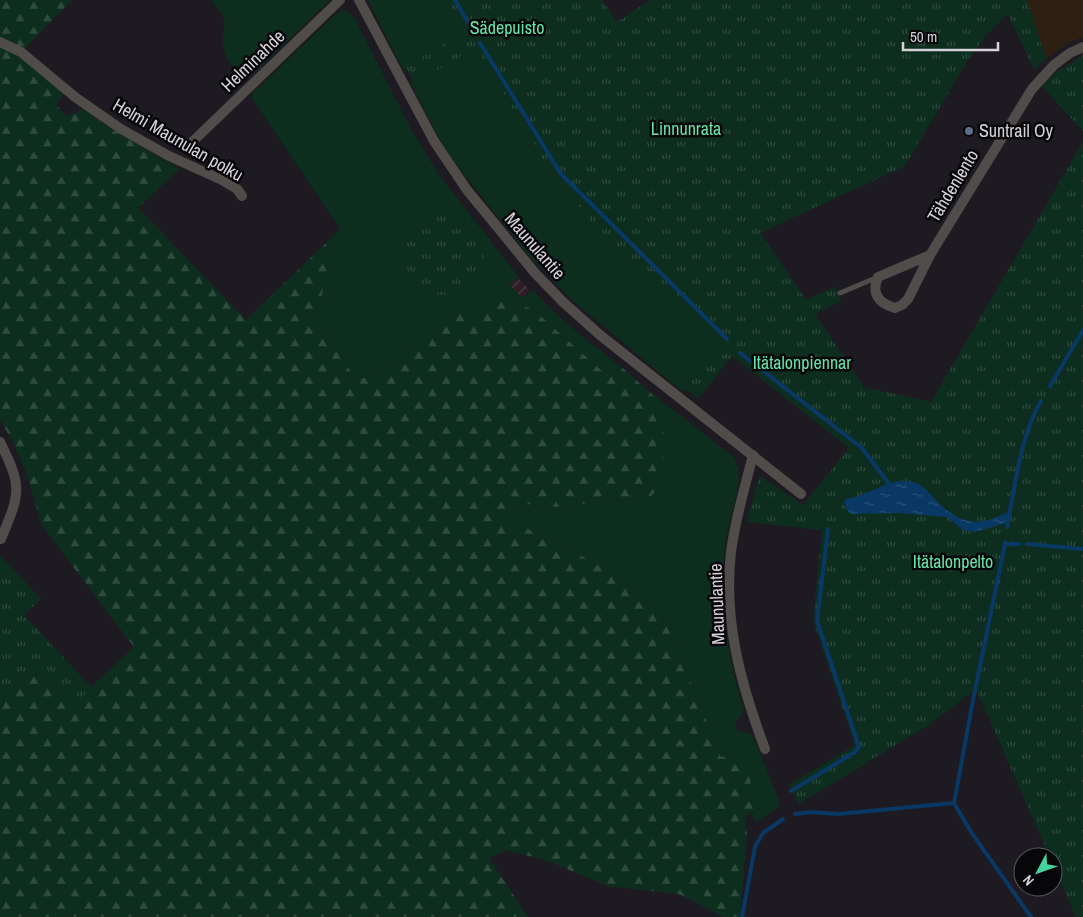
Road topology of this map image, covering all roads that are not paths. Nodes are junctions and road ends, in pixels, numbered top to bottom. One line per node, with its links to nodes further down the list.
1 (340, 0): 5 (street, Helminahde)
2 (359, 0): 11 (street, Maunulantie)
3 (0, 42): 6 (street, Helmi Maunulan polku)
4 (1083, 47): 7 (street, Tähdenlento)
5 (188, 146)
6 (242, 196)
7 (930, 255): 8 (street); 8 (street, Tähdenlento)
8 (878, 277): 9 (lane)
9 (840, 293)
10 (0, 442): 13 (street)
11 (753, 455): 12 (street, Maunulantie); 14 (street, Maunulantie)
12 (801, 494)
13 (1, 539)
14 (765, 749)

